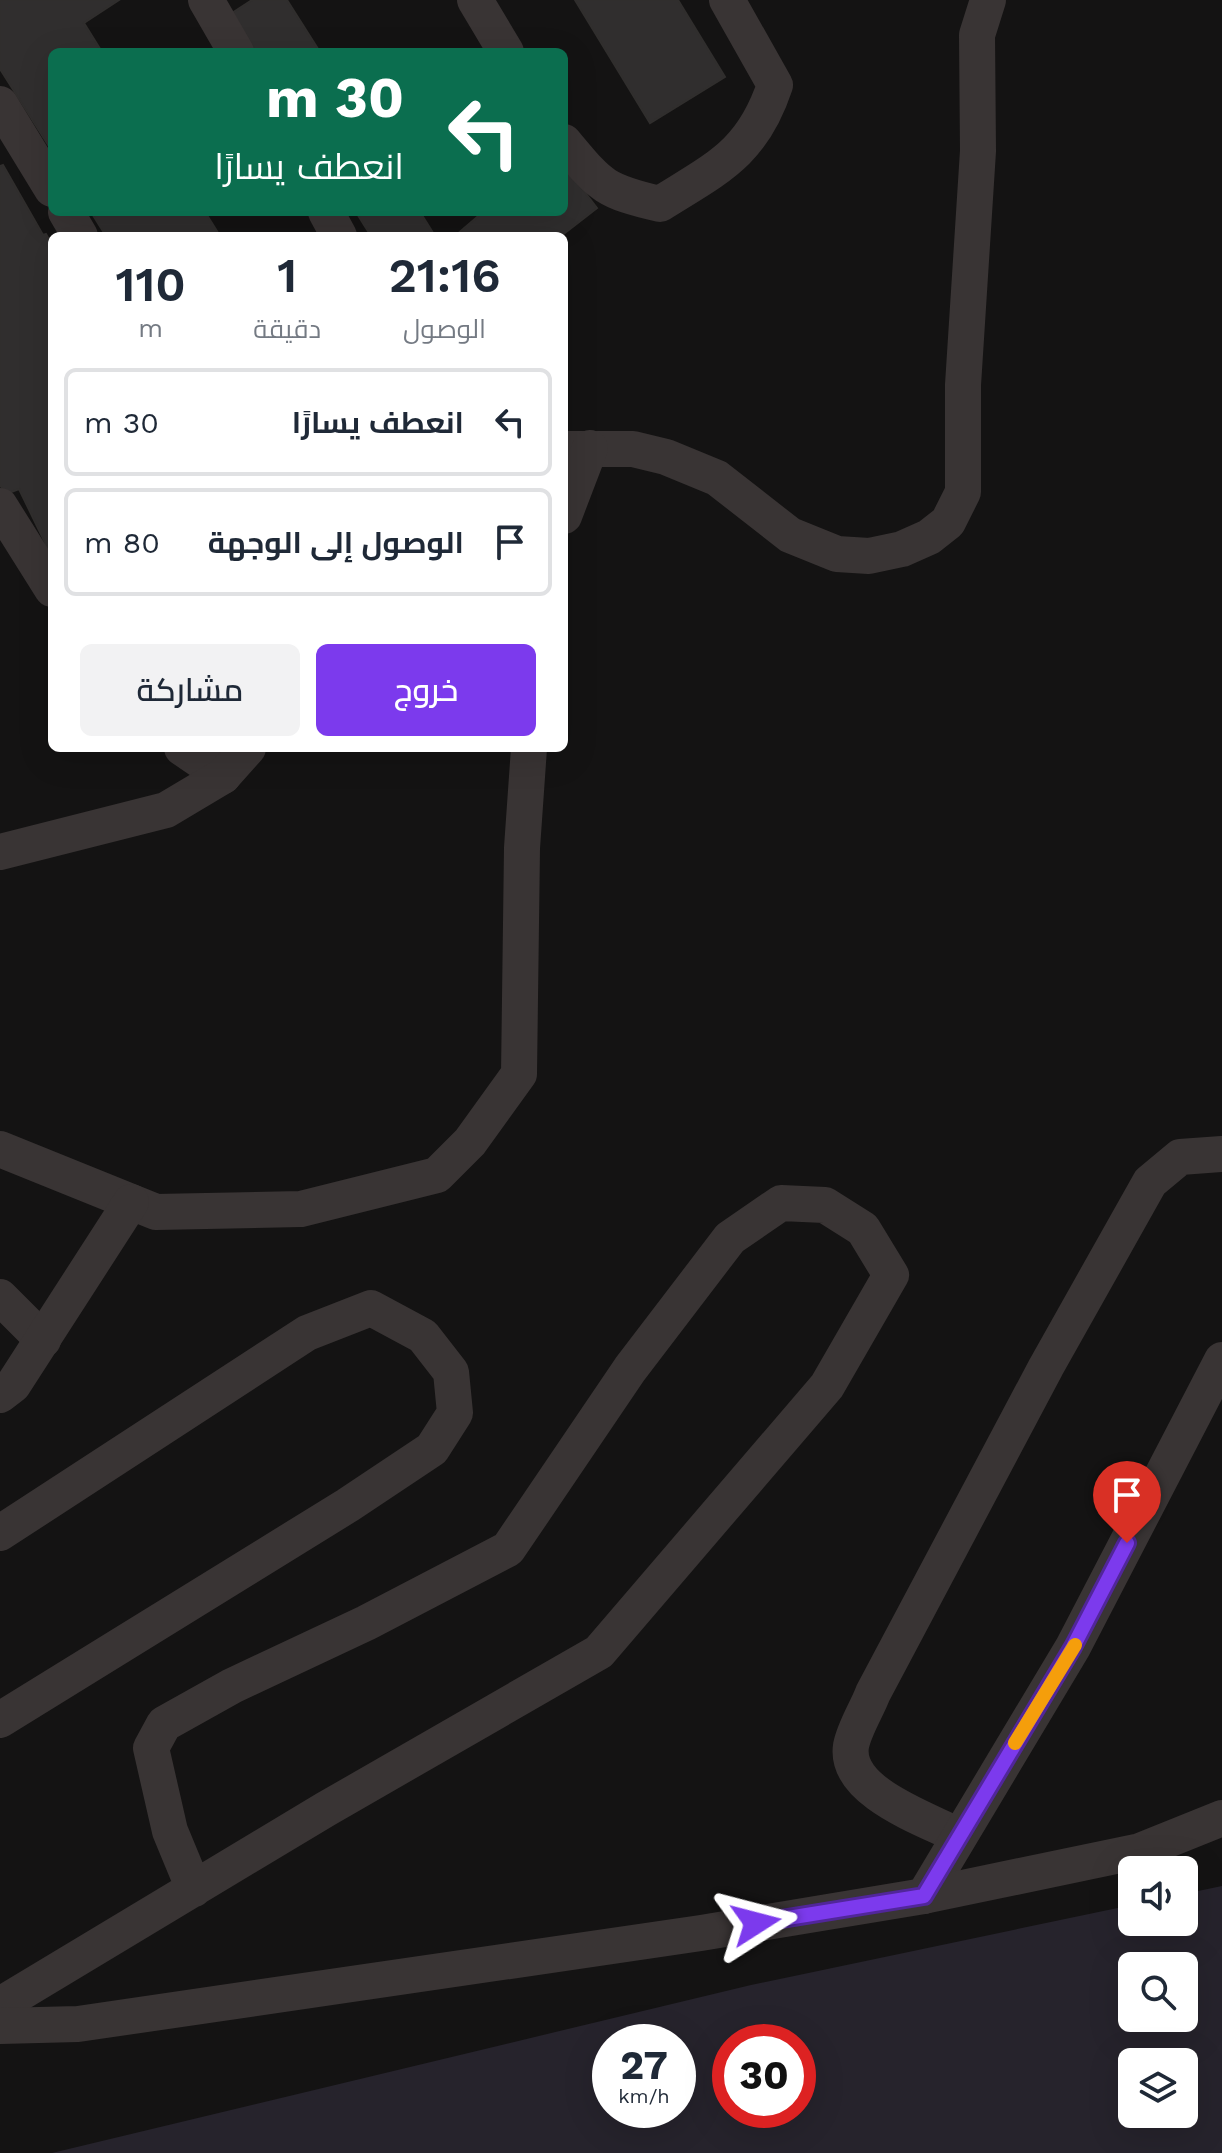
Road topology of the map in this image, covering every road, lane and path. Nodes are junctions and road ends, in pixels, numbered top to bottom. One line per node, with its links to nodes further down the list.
1 (206, 0): 5 (street)
2 (475, 0): 6 (street)
3 (727, 0): 8 (street)
4 (988, 0): 10 (street)
5 (234, 48)
6 (504, 48)
7 (0, 104): 9 (street)
8 (568, 147)
9 (48, 182)
10 (577, 448): 11 (street)
11 (568, 495)
12 (0, 506): 13 (street)
13 (48, 583)
14 (188, 752): 17 (street)
15 (244, 752): 17 (street)
16 (529, 752): 21 (street)
17 (223, 776): 18 (street)
18 (0, 852)
19 (0, 1149): 21 (street)
20 (1222, 1154): 29 (street)
21 (131, 1202): 23 (street)
22 (0, 1297): 23 (street)
23 (43, 1340): 25 (street)
24 (1222, 1360): 29 (street)
25 (0, 1395)
26 (0, 1533): 27 (street)
27 (0, 1720)
28 (1222, 1818): 31 (street)
29 (959, 1836): 31 (street)
30 (194, 1889): 30 (street); 32 (street)
31 (924, 1896): 33 (street)
32 (0, 2005)
33 (0, 2026)

